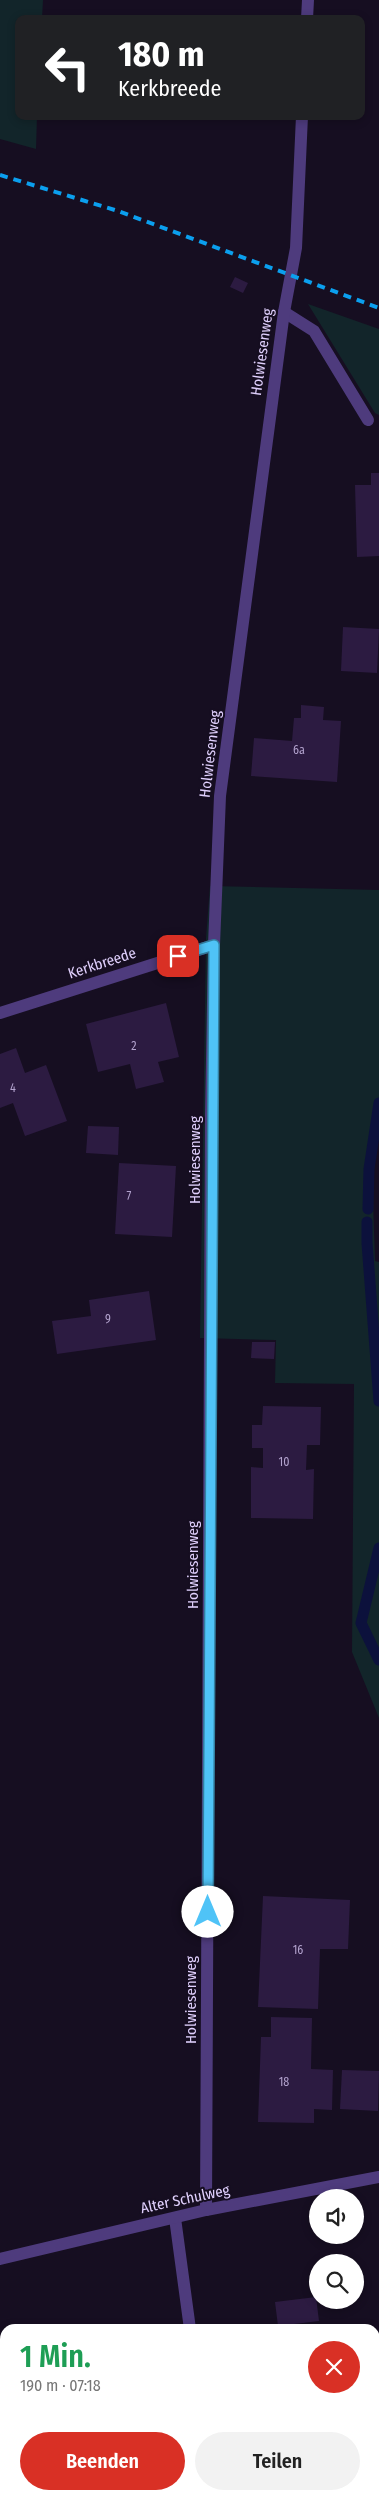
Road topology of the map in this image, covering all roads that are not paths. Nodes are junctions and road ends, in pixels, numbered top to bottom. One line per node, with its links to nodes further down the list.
1 (308, 0): 2 (street)
2 (307, 15)
3 (302, 120): 4 (street, Holwiesenweg)
4 (284, 312): 5 (street); 6 (street, Holwiesenweg)
5 (368, 420)
6 (214, 945): 7 (street, Kerkbreede); 9 (street, Holwiesenweg)
7 (0, 1013)
8 (379, 2177): 9 (street, Alter Schulweg)
9 (206, 2210): 10 (street, Alter Schulweg)
10 (175, 2218): 11 (street, Alter Schulweg); 12 (street)
11 (0, 2259)
12 (189, 2324)

